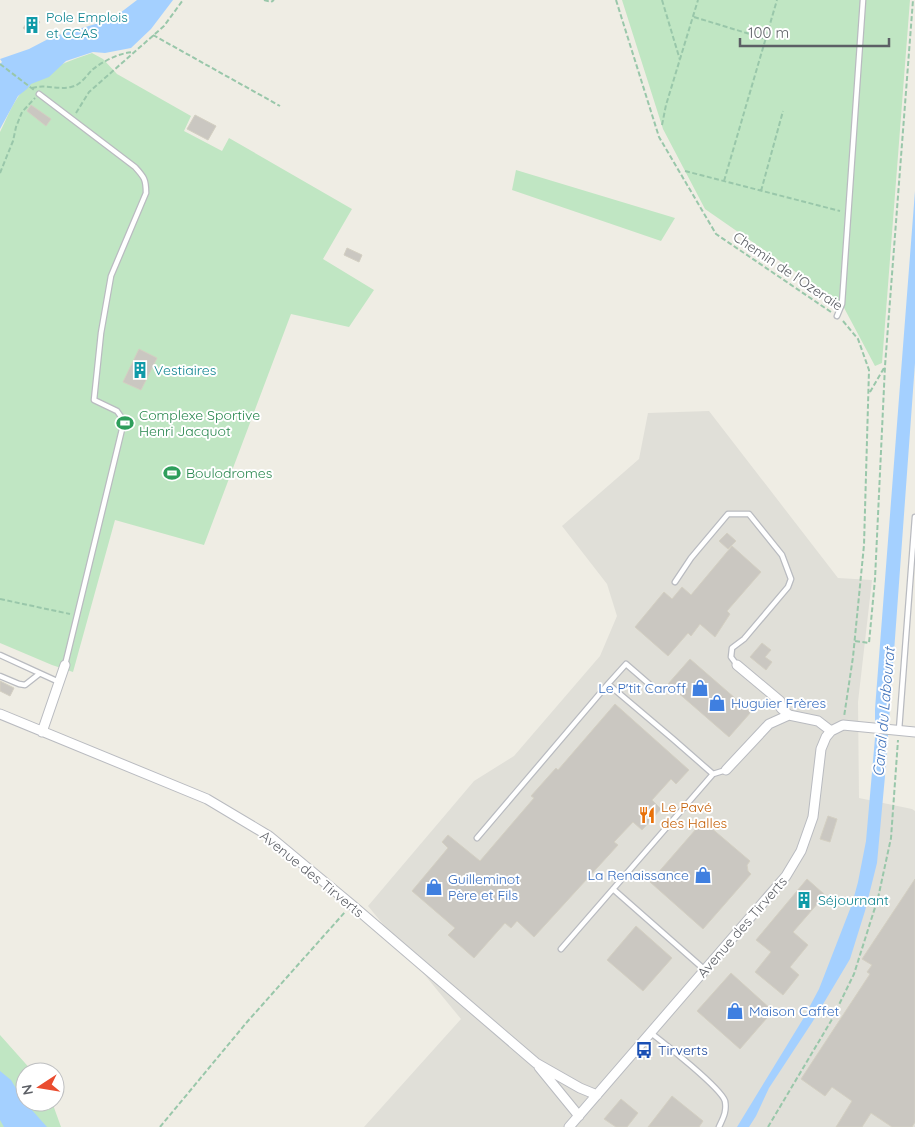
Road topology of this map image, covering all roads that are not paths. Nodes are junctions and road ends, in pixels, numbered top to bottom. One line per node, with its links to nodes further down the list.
1 (863, 0): 3 (lane)
2 (39, 94): 7 (lane)
3 (837, 316)
4 (915, 517): 16 (lane)
5 (676, 582): 8 (lane)
6 (0, 655): 9 (lane)
7 (65, 665): 11 (street)
8 (737, 665): 15 (street)
9 (40, 674): 10 (lane); 11 (lane)
10 (0, 676)
11 (59, 682): 18 (street)
12 (608, 684): 13 (lane); 21 (lane); 22 (lane)
13 (656, 690)
14 (0, 714): 18 (street, Avenue des Tirverts)
15 (789, 716): 17 (street); 20 (street)
16 (895, 729): 17 (street); 19 (street)
17 (831, 731): 25 (street, Avenue des Tirverts)
18 (42, 732): 27 (street, Avenue des Tirverts)
19 (915, 732)
20 (726, 770): 21 (lane)
21 (713, 774): 23 (lane)
22 (477, 838)
23 (613, 889): 24 (lane); 25 (lane)
24 (561, 949)
25 (705, 970): 26 (street, Avenue des Tirverts)
26 (651, 1032): 28 (street, Avenue des Tirverts); 31 (lane)
27 (536, 1063): 28 (street, Avenue des Tirverts); 29 (street, Avenue des Tirverts)
28 (597, 1094): 29 (street, Avenue des Tirverts)
29 (579, 1116): 30 (street, Avenue des Tirverts)
30 (569, 1127)
31 (719, 1127)

